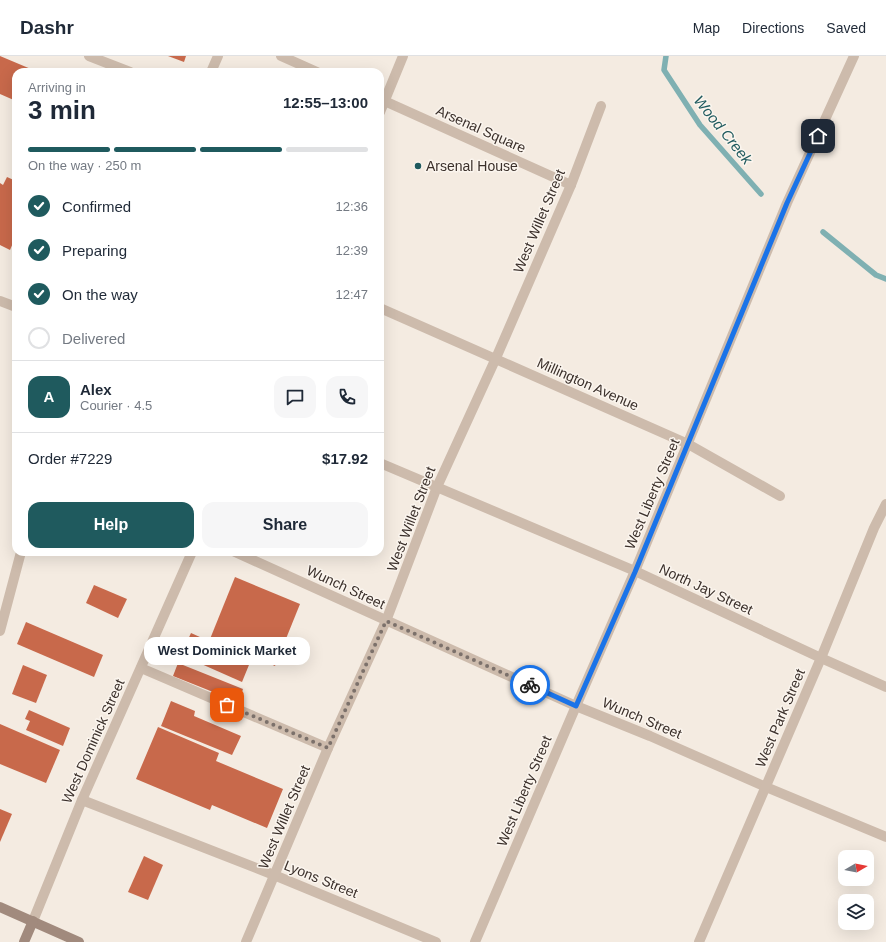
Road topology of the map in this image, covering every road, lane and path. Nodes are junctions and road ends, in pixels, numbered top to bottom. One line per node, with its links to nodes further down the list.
1 (89, 56): 6 (street)
2 (218, 56): 7 (street)
3 (281, 56): 8 (street)
4 (403, 56): 9 (street)
5 (854, 56): 17 (street, West Liberty Street)
6 (120, 68)
7 (213, 68)
8 (308, 68)
9 (384, 96)
10 (384, 101): 12 (street, Arsenal Square)
11 (601, 106): 12 (street, West Willet Street)
12 (570, 185): 16 (street, West Willet Street)
13 (0, 300): 14 (street)
14 (12, 305)
15 (384, 310): 16 (street, Millington Avenue)
16 (496, 358): 17 (street, Millington Avenue); 19 (street, West Willet Street)
17 (688, 444): 20 (street, Millington Avenue); 25 (street, West Liberty Street)
18 (384, 465): 19 (street, North Jay Street)
19 (437, 487): 25 (street, North Jay Street); 26 (street, West Willet Street)
20 (780, 496)
21 (885, 511): 28 (street, West Park Street)
22 (20, 556): 27 (street)
23 (190, 556): 29 (street, West Dominick Street)
24 (244, 556): 26 (street, Wunch Street)
25 (635, 572): 28 (street, North Jay Street); 31 (street, West Liberty Street)
26 (386, 621): 31 (street, Wunch Street); 32 (street, West Willet Street)
27 (0, 631)
28 (821, 658): 30 (street, North Jay Street); 33 (street, West Park Street)
29 (141, 668): 32 (street); 34 (street, West Dominick Street)
30 (886, 687)
31 (576, 706): 33 (street, Wunch Street); 43 (street, West Liberty Street)
32 (328, 748): 36 (street, West Willet Street)
33 (766, 787): 35 (street, Wunch Street); 44 (street, West Park Street)
34 (82, 800): 36 (street, Lyons Street); 38 (street, West Dominick Street)
35 (886, 837)
36 (274, 875): 41 (street, West Willet Street); 42 (street, Lyons Street)
37 (0, 907): 38 (main road)
38 (32, 921): 39 (main road, West Dominick Street); 40 (main road)
39 (24, 942)
40 (79, 942)
41 (246, 942)
42 (436, 942)
43 (474, 942)
44 (699, 942)

